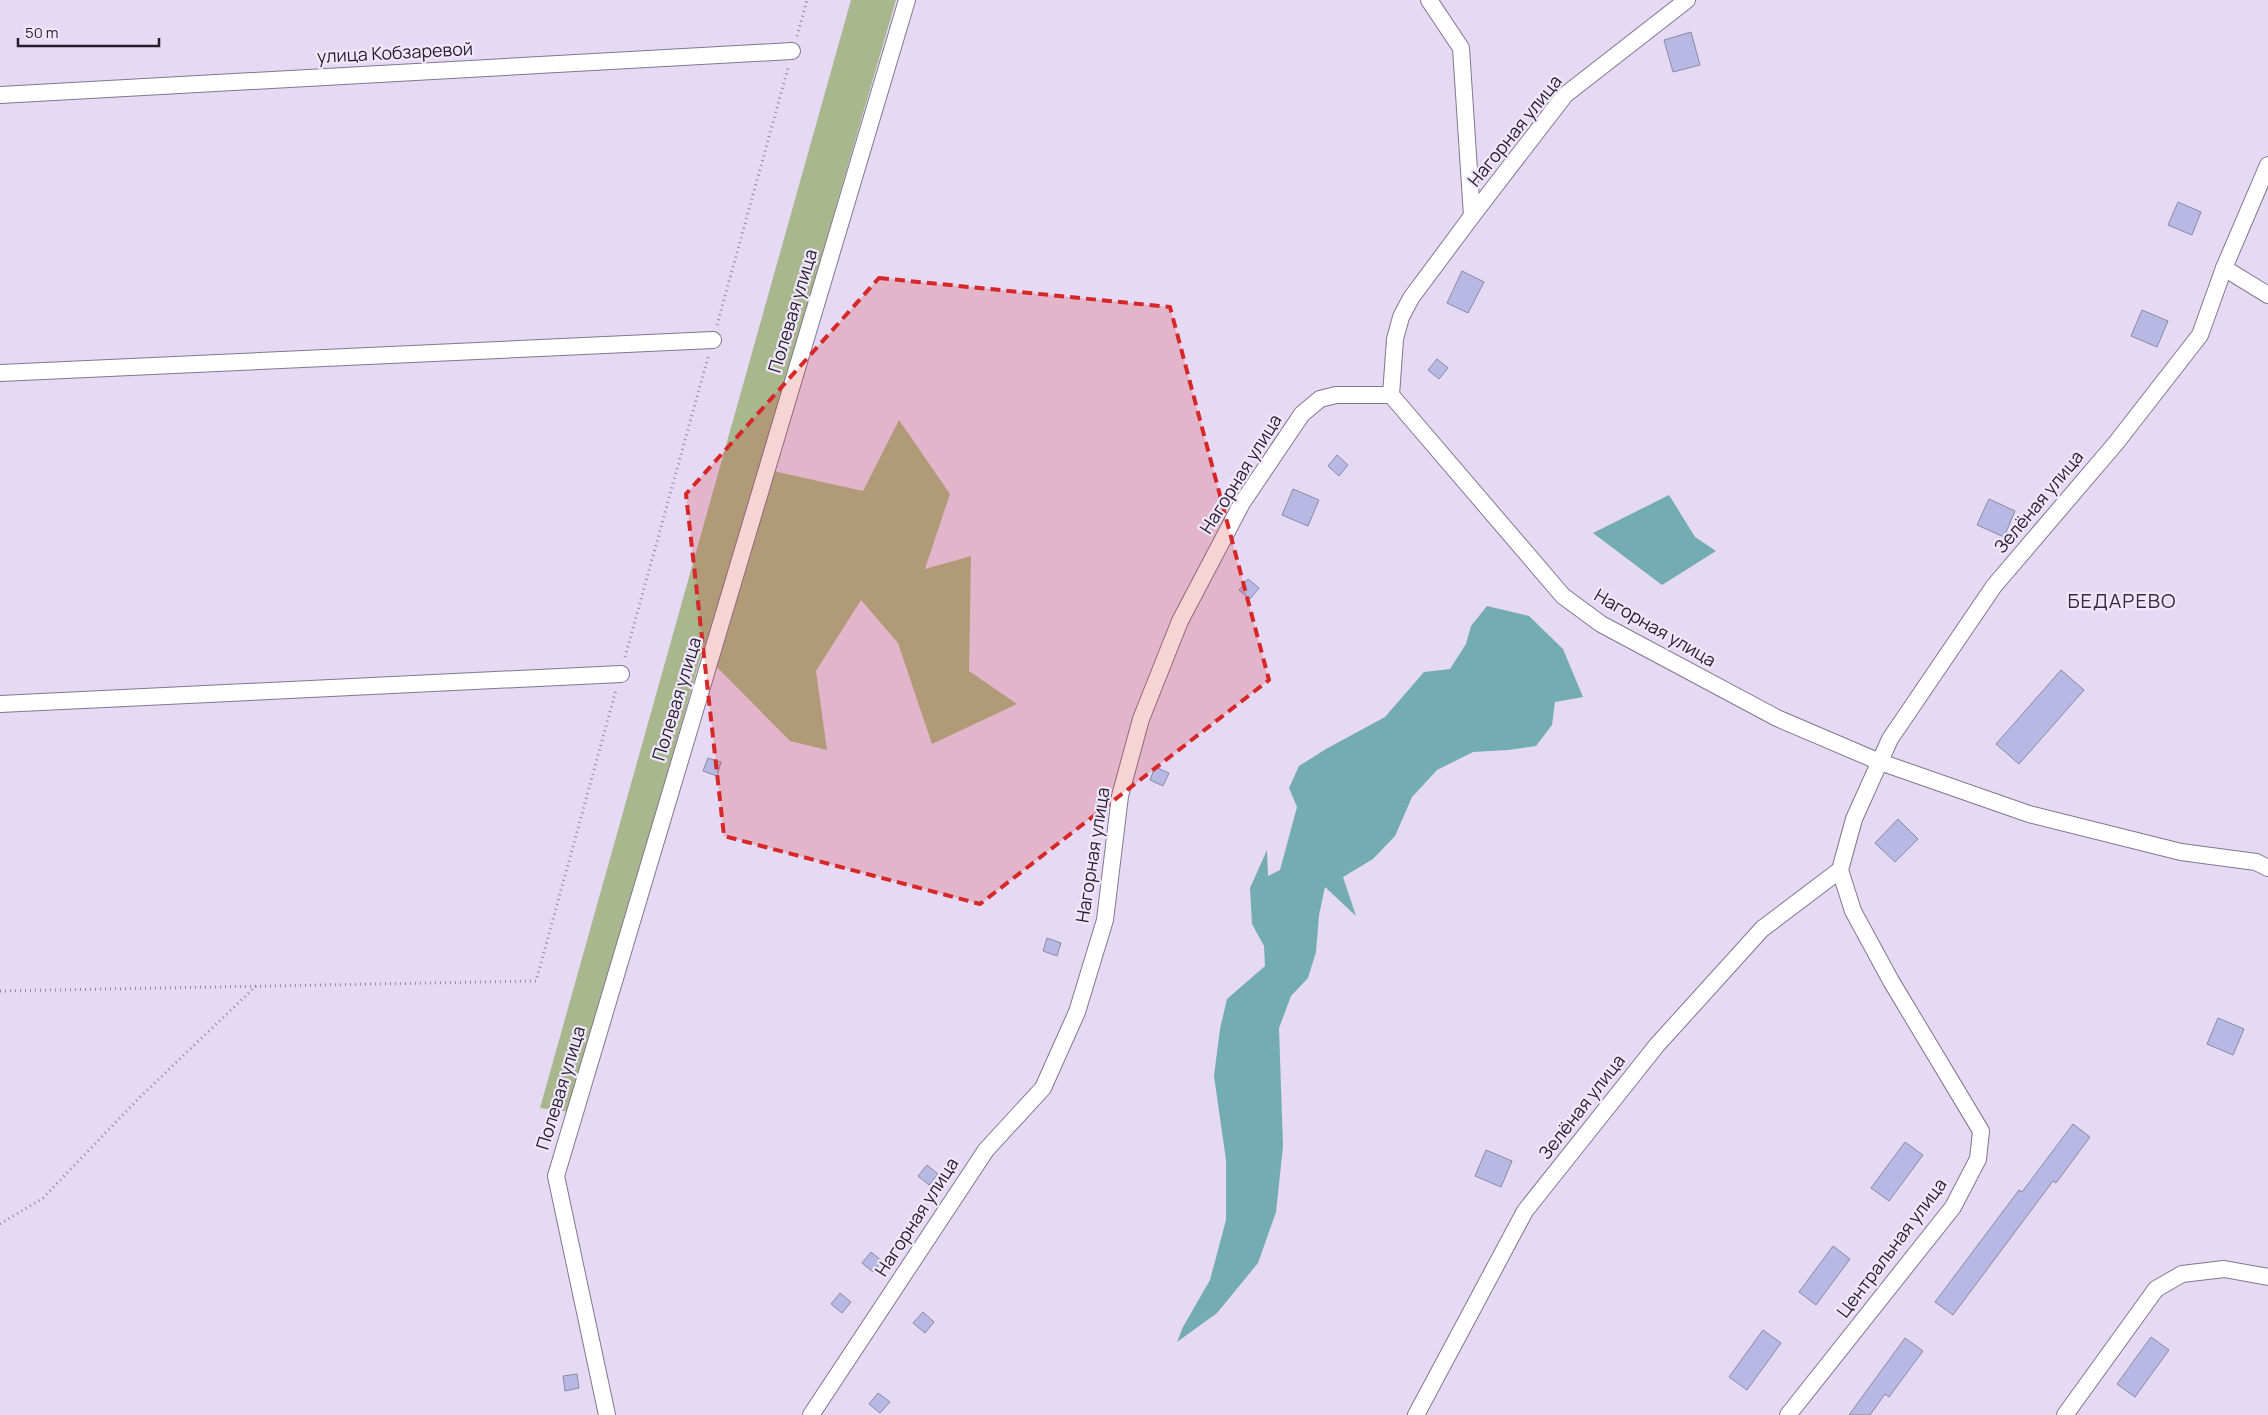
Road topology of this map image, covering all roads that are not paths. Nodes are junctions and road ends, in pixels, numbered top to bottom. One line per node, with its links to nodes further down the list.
1 (907, 0): 19 (street, Полевая улица)
2 (1430, 0): 7 (street, Нагорная улица)
3 (1686, 0): 7 (street, Нагорная улица)
4 (792, 52): 5 (street, улица Кобзаревой)
5 (0, 95)
6 (2268, 165): 8 (street, Зелёная улица)
7 (1472, 216): 12 (street, Нагорная улица)
8 (2224, 268): 9 (street); 15 (street, Зелёная улица)
9 (2268, 295)
10 (713, 340): 11 (street)
11 (0, 373)
12 (1391, 395): 15 (street, Нагорная улица); 20 (street, Нагорная улица)
13 (621, 674): 14 (street)
14 (0, 704)
15 (1880, 762): 16 (street); 17 (street, Зелёная улица)
16 (2264, 862)
17 (1840, 870): 21 (street, Зелёная улица); 22 (street, Центральная улица)
18 (2268, 1276): 23 (street)
19 (607, 1415)
20 (811, 1415)
21 (1416, 1415)
22 (1788, 1415)
23 (2065, 1415)

